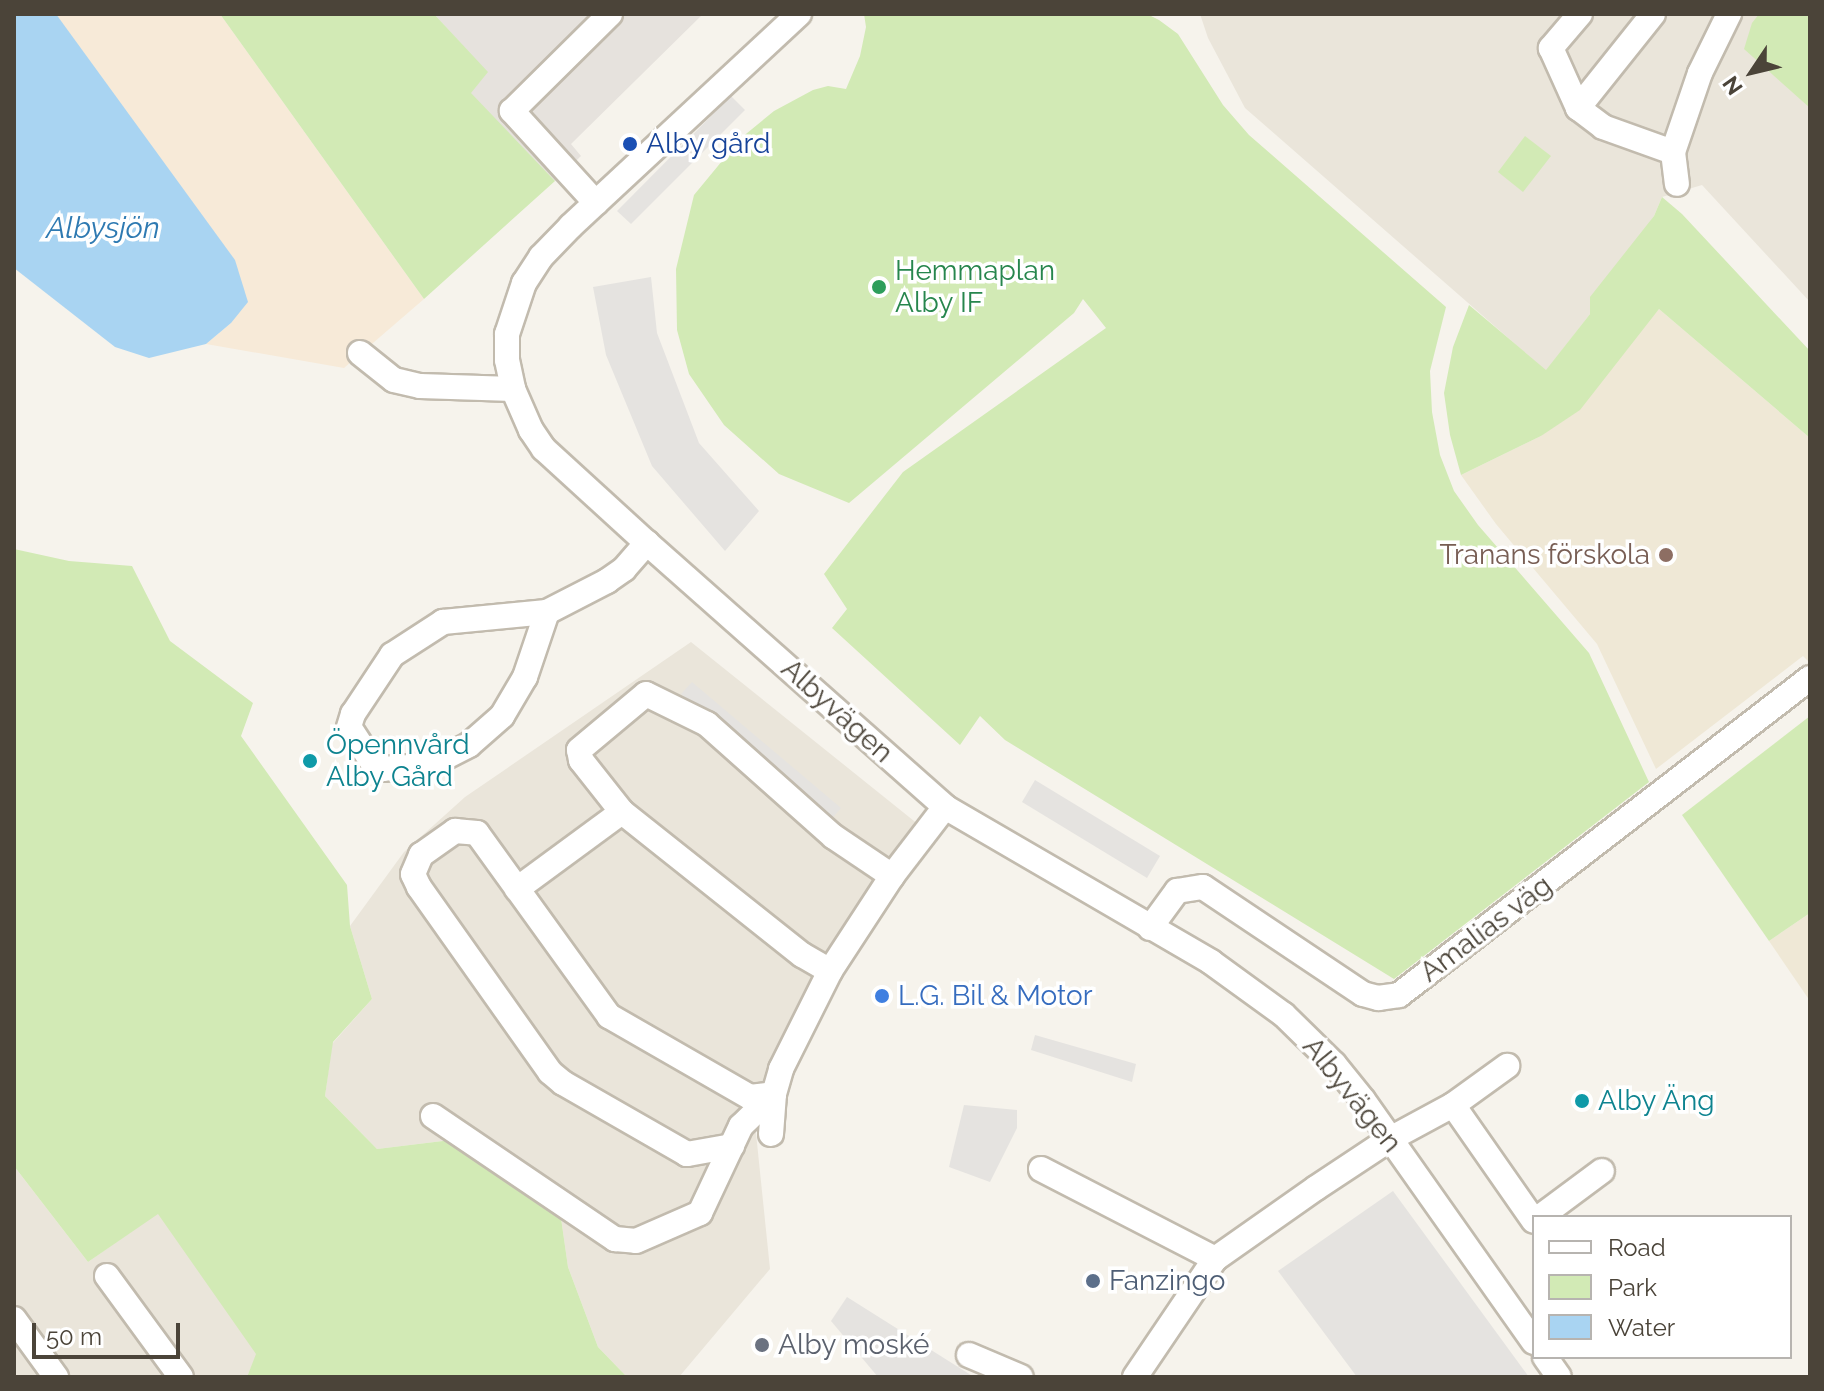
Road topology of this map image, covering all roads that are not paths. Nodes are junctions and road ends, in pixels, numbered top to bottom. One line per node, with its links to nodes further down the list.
1 (610, 14): 9 (street)
2 (799, 14): 9 (street, Albyvägen)
3 (1580, 14): 6 (street)
4 (1653, 14): 6 (street)
5 (1729, 14): 7 (street)
6 (1578, 108): 7 (street)
7 (1673, 152): 8 (street)
8 (1677, 184)
9 (596, 203): 11 (street, Albyvägen)
10 (360, 353): 11 (street)
11 (513, 389): 12 (street, Albyvägen)
12 (647, 543): 13 (street); 15 (street, Albyvägen)
13 (547, 612): 13 (street)
14 (1810, 678): 19 (street, Amalias väg)
15 (945, 807): 17 (street); 19 (street, Albyvägen)
16 (622, 812): 17 (street); 18 (street); 20 (street)
17 (892, 876): 20 (street)
18 (517, 889): 22 (street); 27 (street)
19 (1150, 928): 26 (street, Albyvägen)
20 (830, 971): 22 (street)
21 (1507, 1066): 23 (street)
22 (774, 1094): 25 (street); 27 (street)
23 (1453, 1105): 26 (street); 31 (street)
24 (433, 1116): 27 (street)
25 (771, 1134)
26 (1390, 1139): 32 (street); 35 (street, Albyvägen)
27 (732, 1146)
28 (1041, 1169): 32 (street)
29 (1602, 1171): 30 (street)
30 (1543, 1215)
31 (1532, 1218)
32 (1215, 1259): 41 (street)
33 (107, 1276): 39 (street)
34 (14, 1319): 38 (street)
35 (1532, 1339)
36 (969, 1355): 40 (street)
37 (1546, 1359): 42 (street)
38 (56, 1377)
39 (181, 1377)
40 (1021, 1377)
41 (1135, 1377)
42 (1559, 1377)

